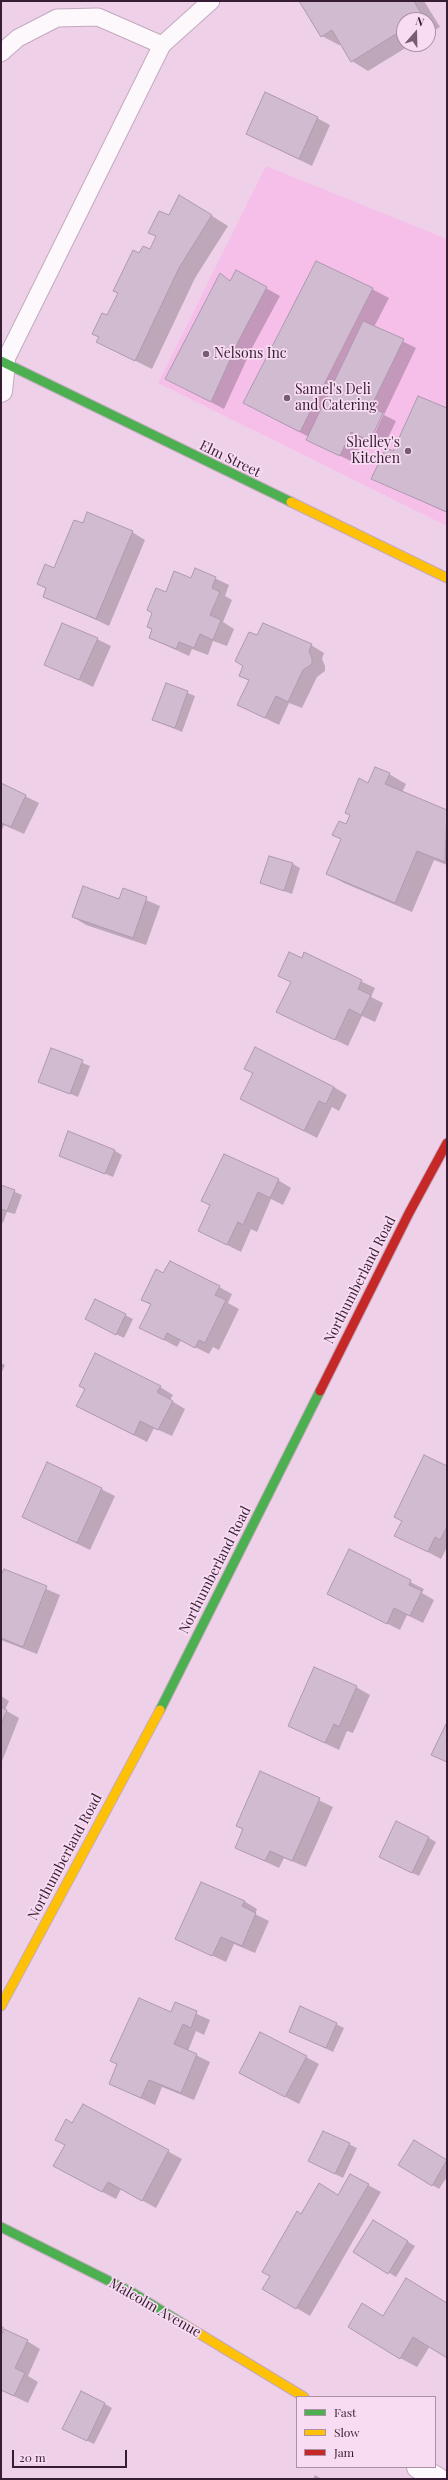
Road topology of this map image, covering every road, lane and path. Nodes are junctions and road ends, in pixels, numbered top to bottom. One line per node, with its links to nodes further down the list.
1 (211, 1): 2 (lane)
2 (162, 45): 3 (lane); 4 (lane)
3 (1, 53)
4 (2, 362): 5 (street); 6 (street, Elm Street)
5 (1, 391)
6 (447, 578)
7 (447, 1143): 8 (street, Northumberland Road)
8 (1, 2006)
9 (1, 2227): 10 (street, Malcolm Avenue)
10 (302, 2396)
11 (420, 2468): 12 (street)
12 (438, 2479)

